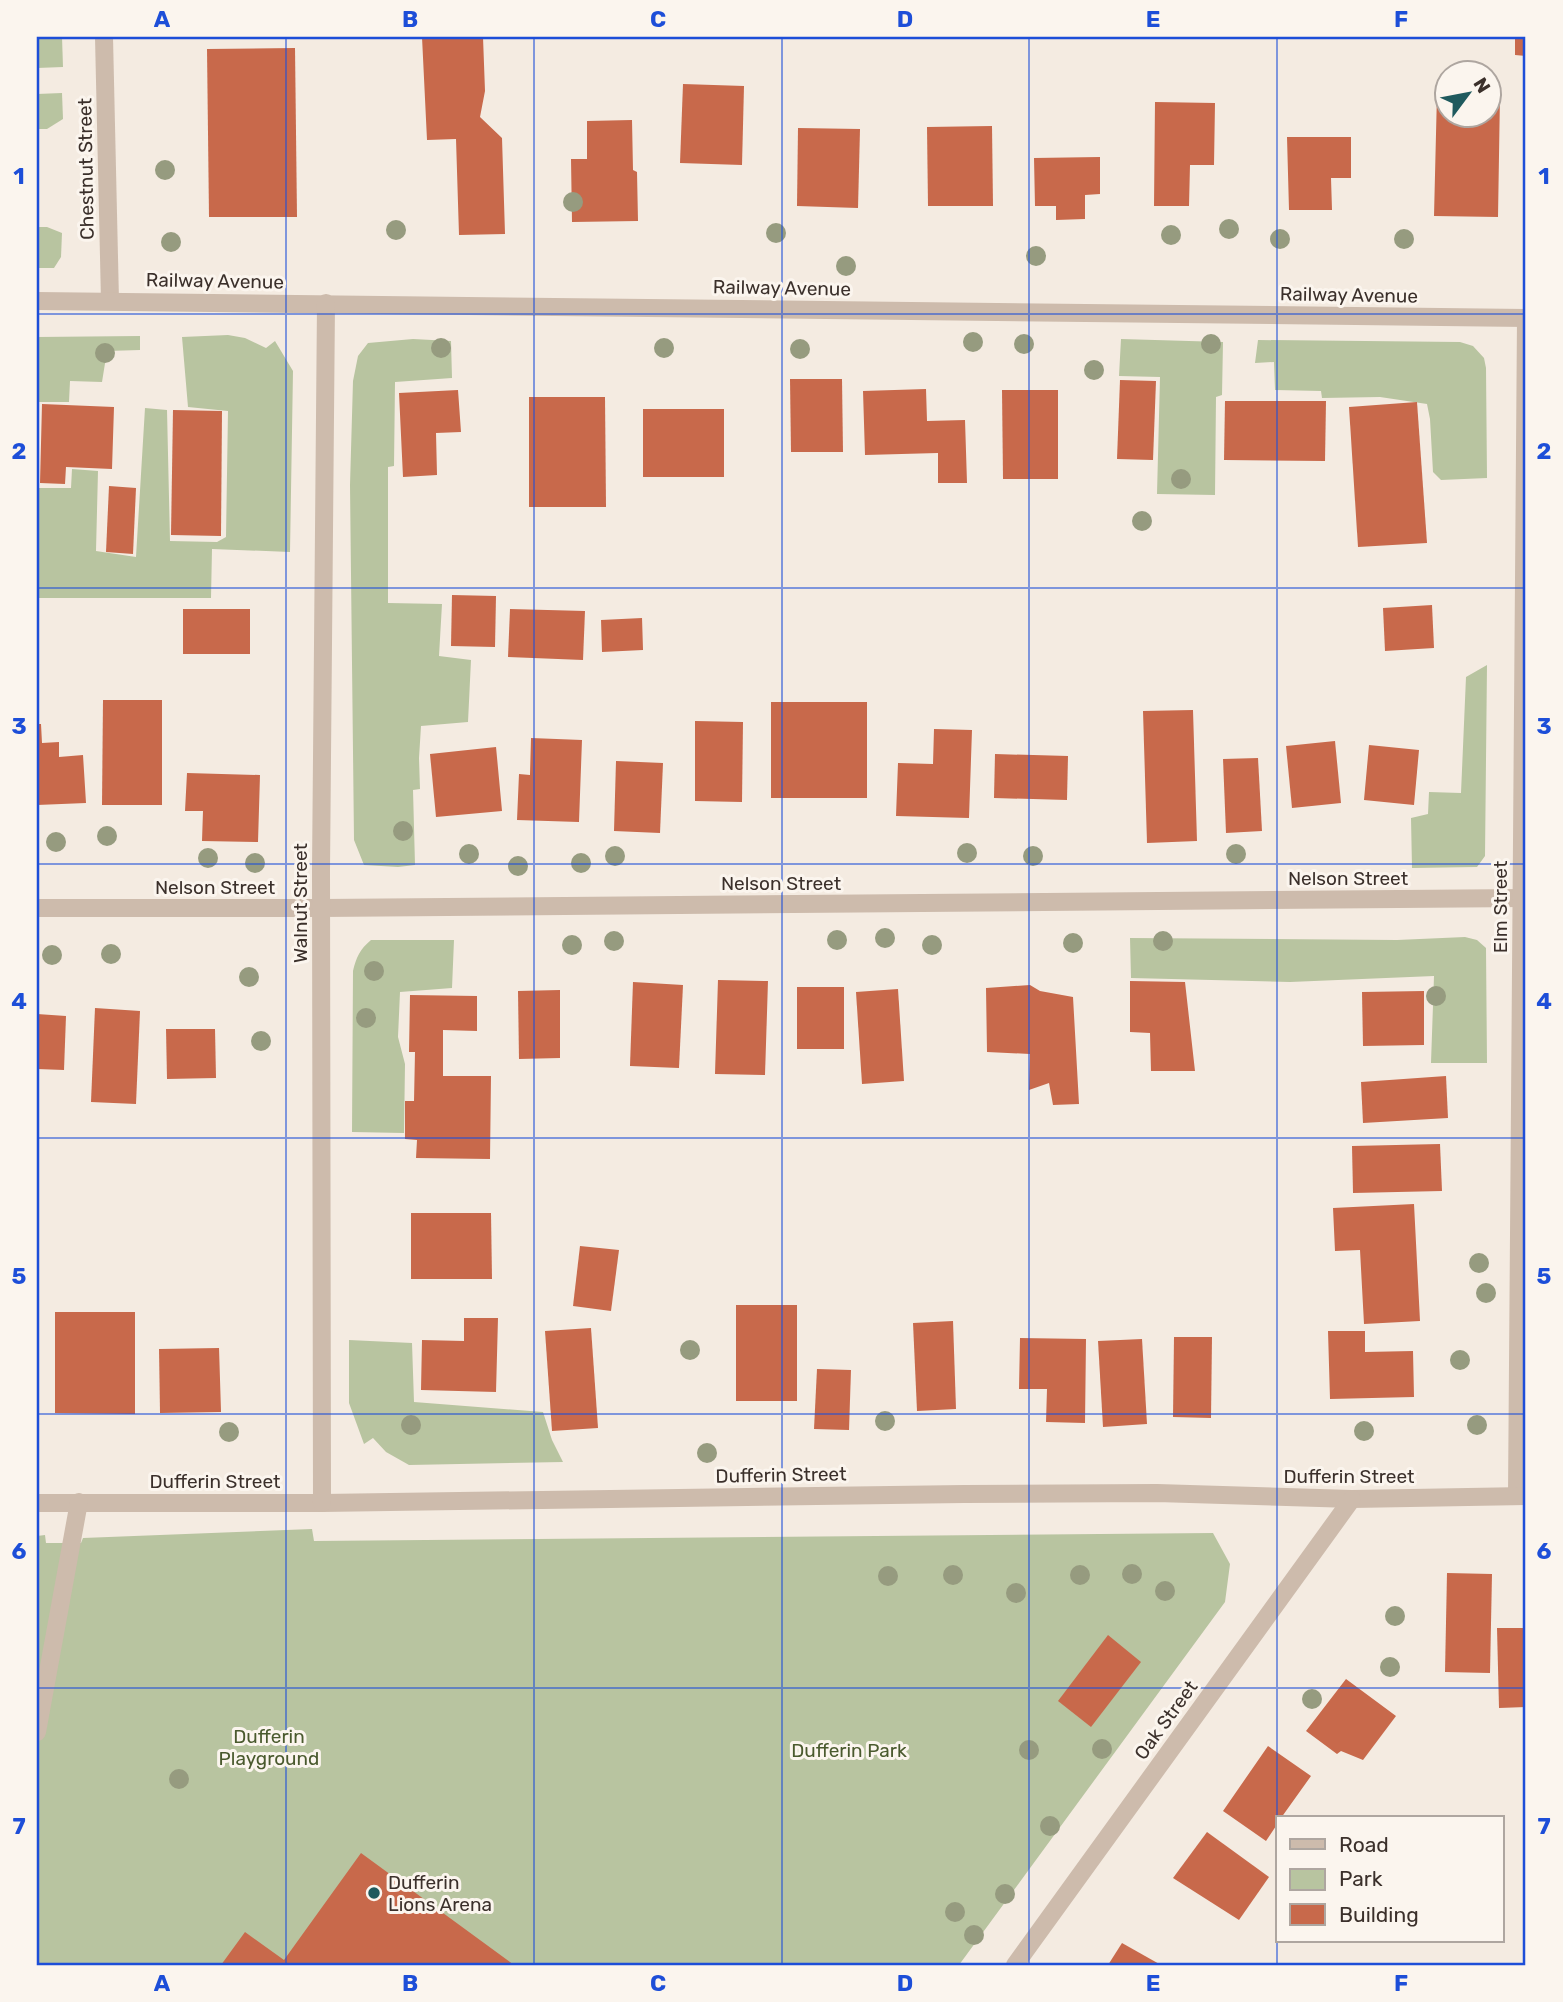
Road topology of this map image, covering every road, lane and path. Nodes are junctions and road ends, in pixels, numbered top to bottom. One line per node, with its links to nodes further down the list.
1 (104, 37): 3 (street, Chestnut Street)
2 (37, 301): 3 (street, Railway Avenue)
3 (110, 301): 4 (street, Railway Avenue)
4 (326, 303): 5 (street, Railway Avenue); 8 (street, Walnut Street)
5 (1526, 318): 6 (street, Elm Street)
6 (1524, 898): 8 (street, Nelson Street); 9 (street, Elm Street)
7 (37, 908): 8 (street, Nelson Street)
8 (321, 908): 13 (street, Walnut Street)
9 (1522, 1496): 10 (street, Dufferin Street)
10 (1352, 1499): 13 (street, Dufferin Street); 15 (street, Oak Street)
11 (79, 1502): 12 (street, Dufferin Street); 13 (street, Dufferin Street); 14 (street)
12 (37, 1503)
13 (322, 1503)
14 (37, 1732)
15 (1015, 1965)

